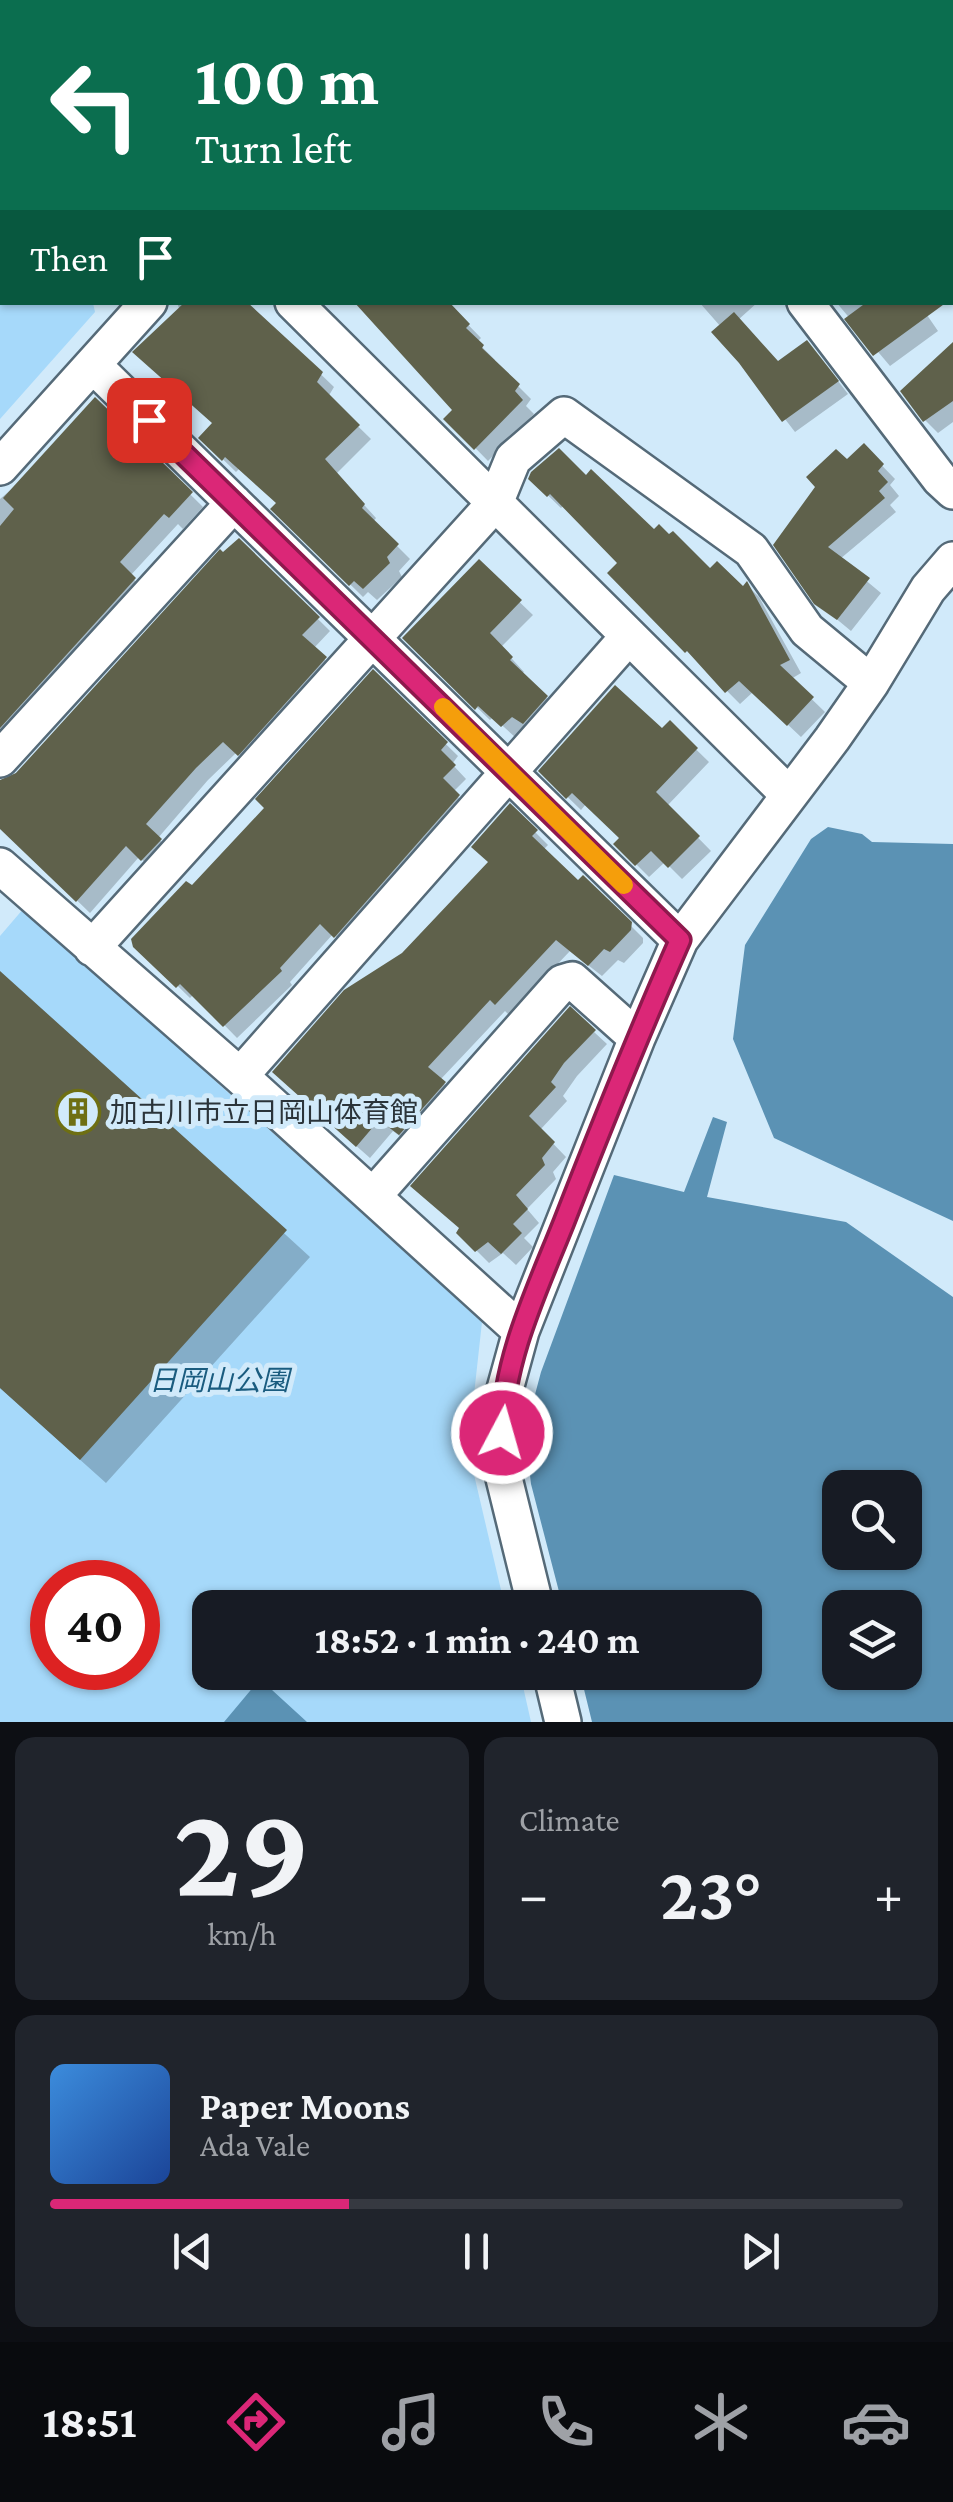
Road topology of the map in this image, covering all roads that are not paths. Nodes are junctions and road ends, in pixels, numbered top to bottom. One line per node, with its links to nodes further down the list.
1 (146, 305): 4 (street)
2 (296, 305): 8 (street)
3 (807, 305): 6 (street)
4 (93, 365): 5 (street); 7 (street)
5 (0, 467)
6 (953, 491)
7 (234, 503): 11 (street); 13 (street)
8 (496, 503): 10 (street); 11 (street); 12 (street)
9 (953, 560): 12 (street)
10 (629, 636): 14 (street); 15 (street)
11 (373, 639): 14 (street); 18 (street)
12 (871, 683): 15 (street)
13 (0, 759)
14 (508, 772): 17 (street); 20 (street)
15 (789, 795): 17 (street)
16 (6, 884): 18 (street)
17 (680, 940): 19 (street)
18 (92, 948): 20 (street)
19 (637, 1038): 21 (street); 22 (street)
20 (240, 1076): 21 (street)
21 (373, 1196): 22 (street)
22 (521, 1330): 23 (street)
23 (532, 1590)
24 (556, 1690): 25 (street)
25 (563, 1722)

